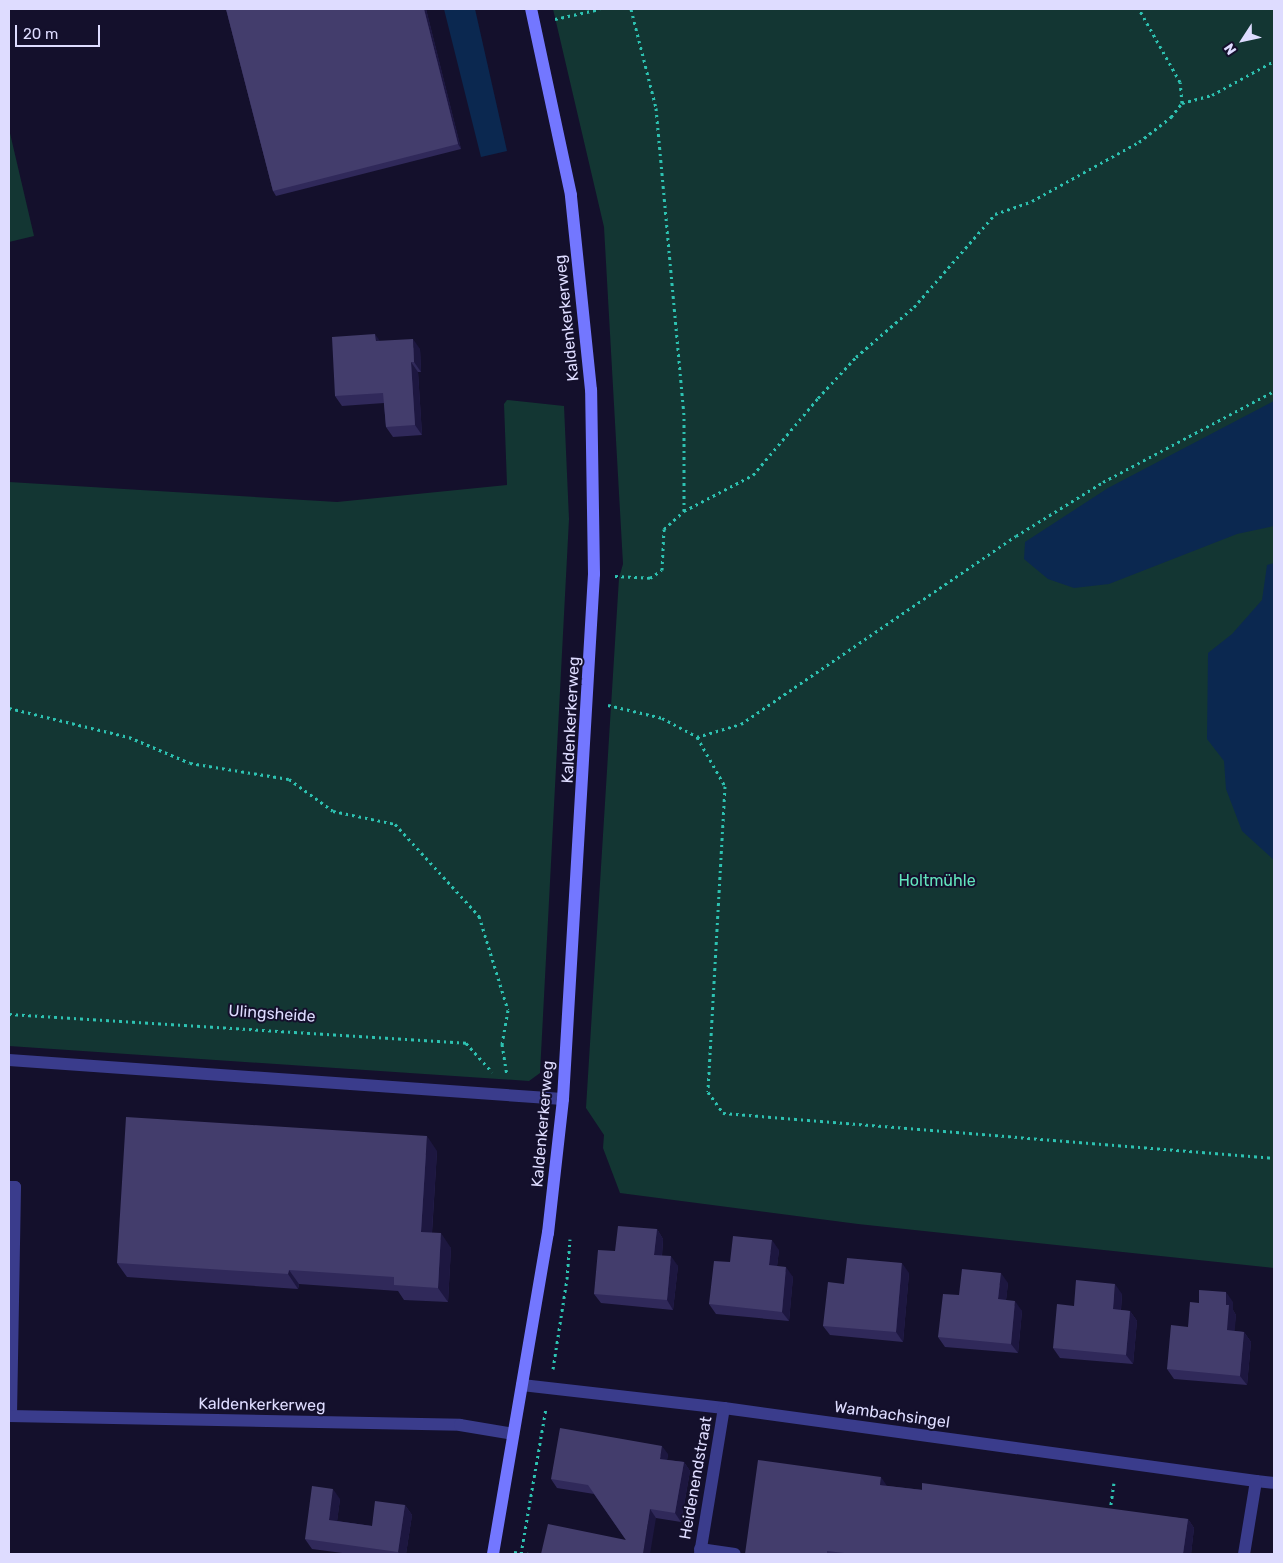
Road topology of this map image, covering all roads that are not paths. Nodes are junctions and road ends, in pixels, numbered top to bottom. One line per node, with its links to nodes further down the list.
1 (531, 9): 3 (main road, Kaldenkerkerweg)
2 (9, 1060): 3 (street)
3 (563, 1099): 5 (main road, Kaldenkerkerweg)
4 (9, 1187): 7 (street)
5 (522, 1385): 6 (street, Wambachsingel); 8 (main road, Kaldenkerkerweg)
6 (724, 1408): 9 (street, Wambachsingel); 11 (street, Heidenendstraat)
7 (10, 1416): 8 (street, Kaldenkerkerweg)
8 (513, 1434): 12 (main road, Kaldenkerkerweg)
9 (1256, 1481): 10 (street, Wambachsingel); 14 (street)
10 (1274, 1483)
11 (700, 1552): 13 (street)
12 (493, 1554)
13 (735, 1554)
14 (1244, 1554)

